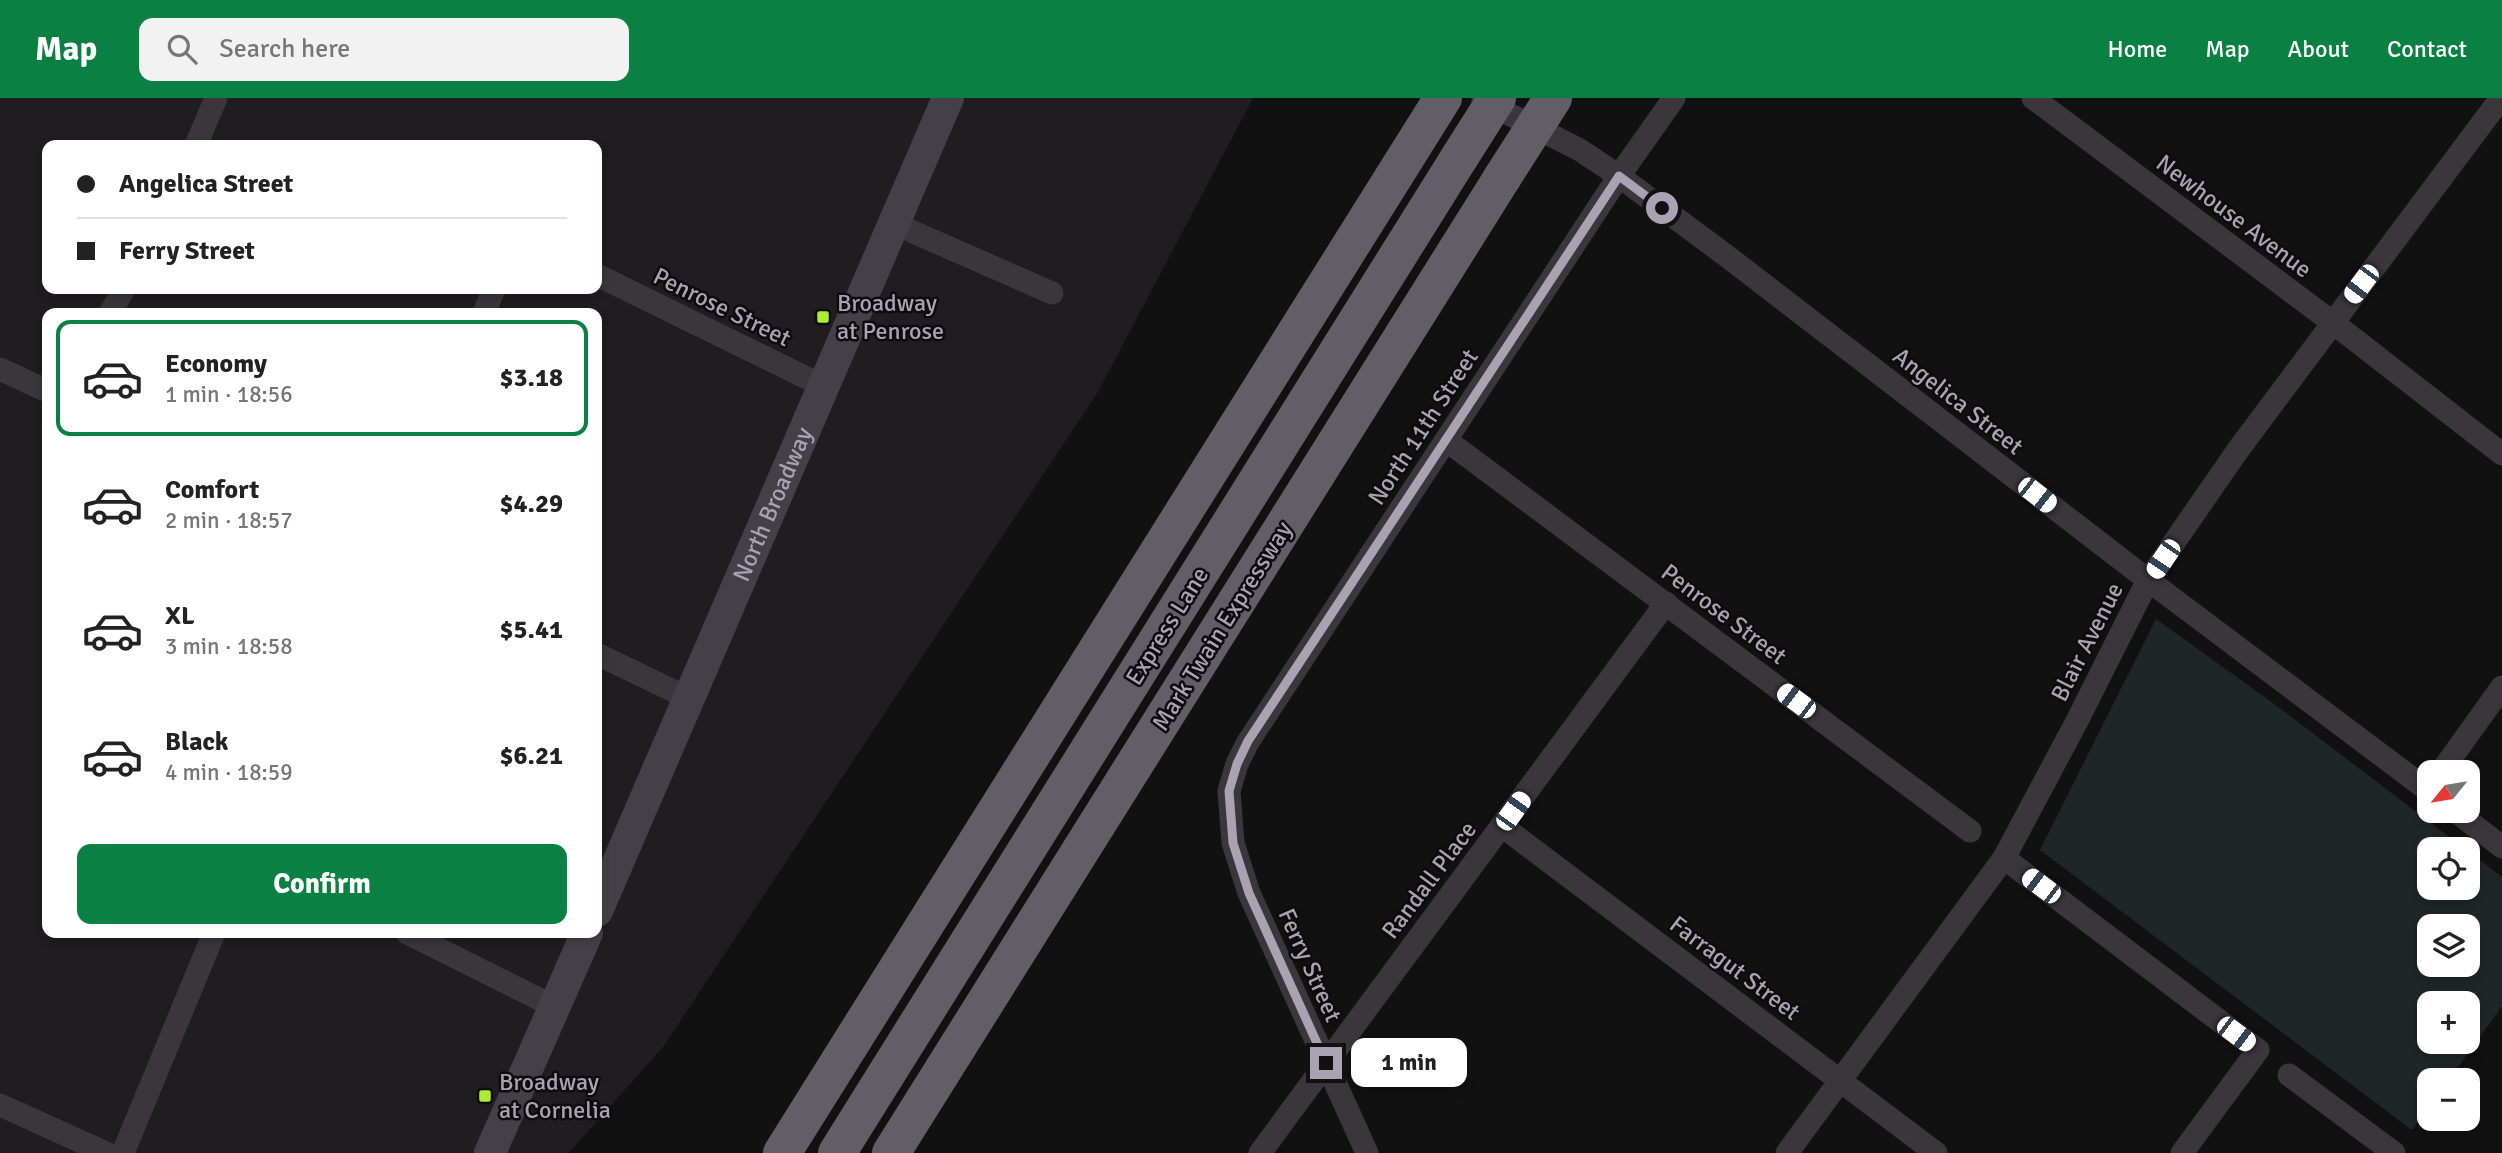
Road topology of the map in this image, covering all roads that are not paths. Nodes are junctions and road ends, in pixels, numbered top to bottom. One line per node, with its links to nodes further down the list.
1 (216, 98): 10 (street)
2 (948, 98): 12 (main road, North Broadway)
3 (1443, 98): 46 (highway)
4 (1476, 98): 11 (street, Angelica Street)
5 (1497, 98): 47 (highway, Express Lane, bridge)
6 (1553, 98): 48 (highway, Mark Twain Expressway, bridge)
7 (1674, 98): 11 (street, North 11th Street)
8 (2033, 98): 15 (street, Newhouse Avenue)
9 (2501, 98): 15 (street, Blair Avenue)
10 (198, 140)
11 (1619, 176): 19 (street, North 11th Street); 21 (street, Angelica Street)
12 (895, 224): 14 (street); 17 (main road, North Broadway)
13 (602, 277): 17 (street, Penrose Street)
14 (1052, 293)
15 (2332, 323): 20 (street, Newhouse Avenue); 21 (street, Blair Avenue)
16 (0, 369): 18 (street)
17 (823, 386): 25 (main road, North Broadway)
18 (42, 389)
19 (1446, 440): 22 (street, Penrose Street); 28 (street, North 11th Street)
20 (2502, 454)
21 (2148, 580): 27 (street, Angelica Street); 33 (street, Blair Avenue)
22 (1666, 603): 30 (street, Randall Place); 31 (street, Penrose Street)
23 (602, 656): 25 (street)
24 (2502, 687): 26 (street)
25 (688, 698): 34 (main road, North Broadway)
26 (2450, 760)
27 (2417, 774)
28 (1229, 791): 39 (street, Ferry Street)
29 (2471, 823): 32 (street)
30 (1502, 826): 39 (street, Randall Place); 41 (street, Farragut Street)
31 (1970, 831)
32 (2502, 847)
33 (2004, 858): 41 (street, Blair Avenue); 53 (street)
34 (602, 899)
35 (212, 938): 44 (street)
36 (417, 938): 38 (street)
37 (585, 938): 38 (main road)
38 (555, 1007): 45 (main road)
39 (1326, 1063): 49 (street, Randall Place); 50 (street, Ferry Street)
40 (2289, 1075): 54 (street)
41 (1841, 1081): 51 (street, Blair Avenue); 52 (street, Farragut Street)
42 (0, 1104): 43 (street)
43 (106, 1153)
44 (123, 1153)
45 (490, 1153)
46 (782, 1153)
47 (837, 1153)
48 (891, 1153)
49 (1260, 1153)
50 (1367, 1153)
51 (1787, 1153)
52 (1936, 1153)
53 (2182, 1153)
54 (2393, 1153)

